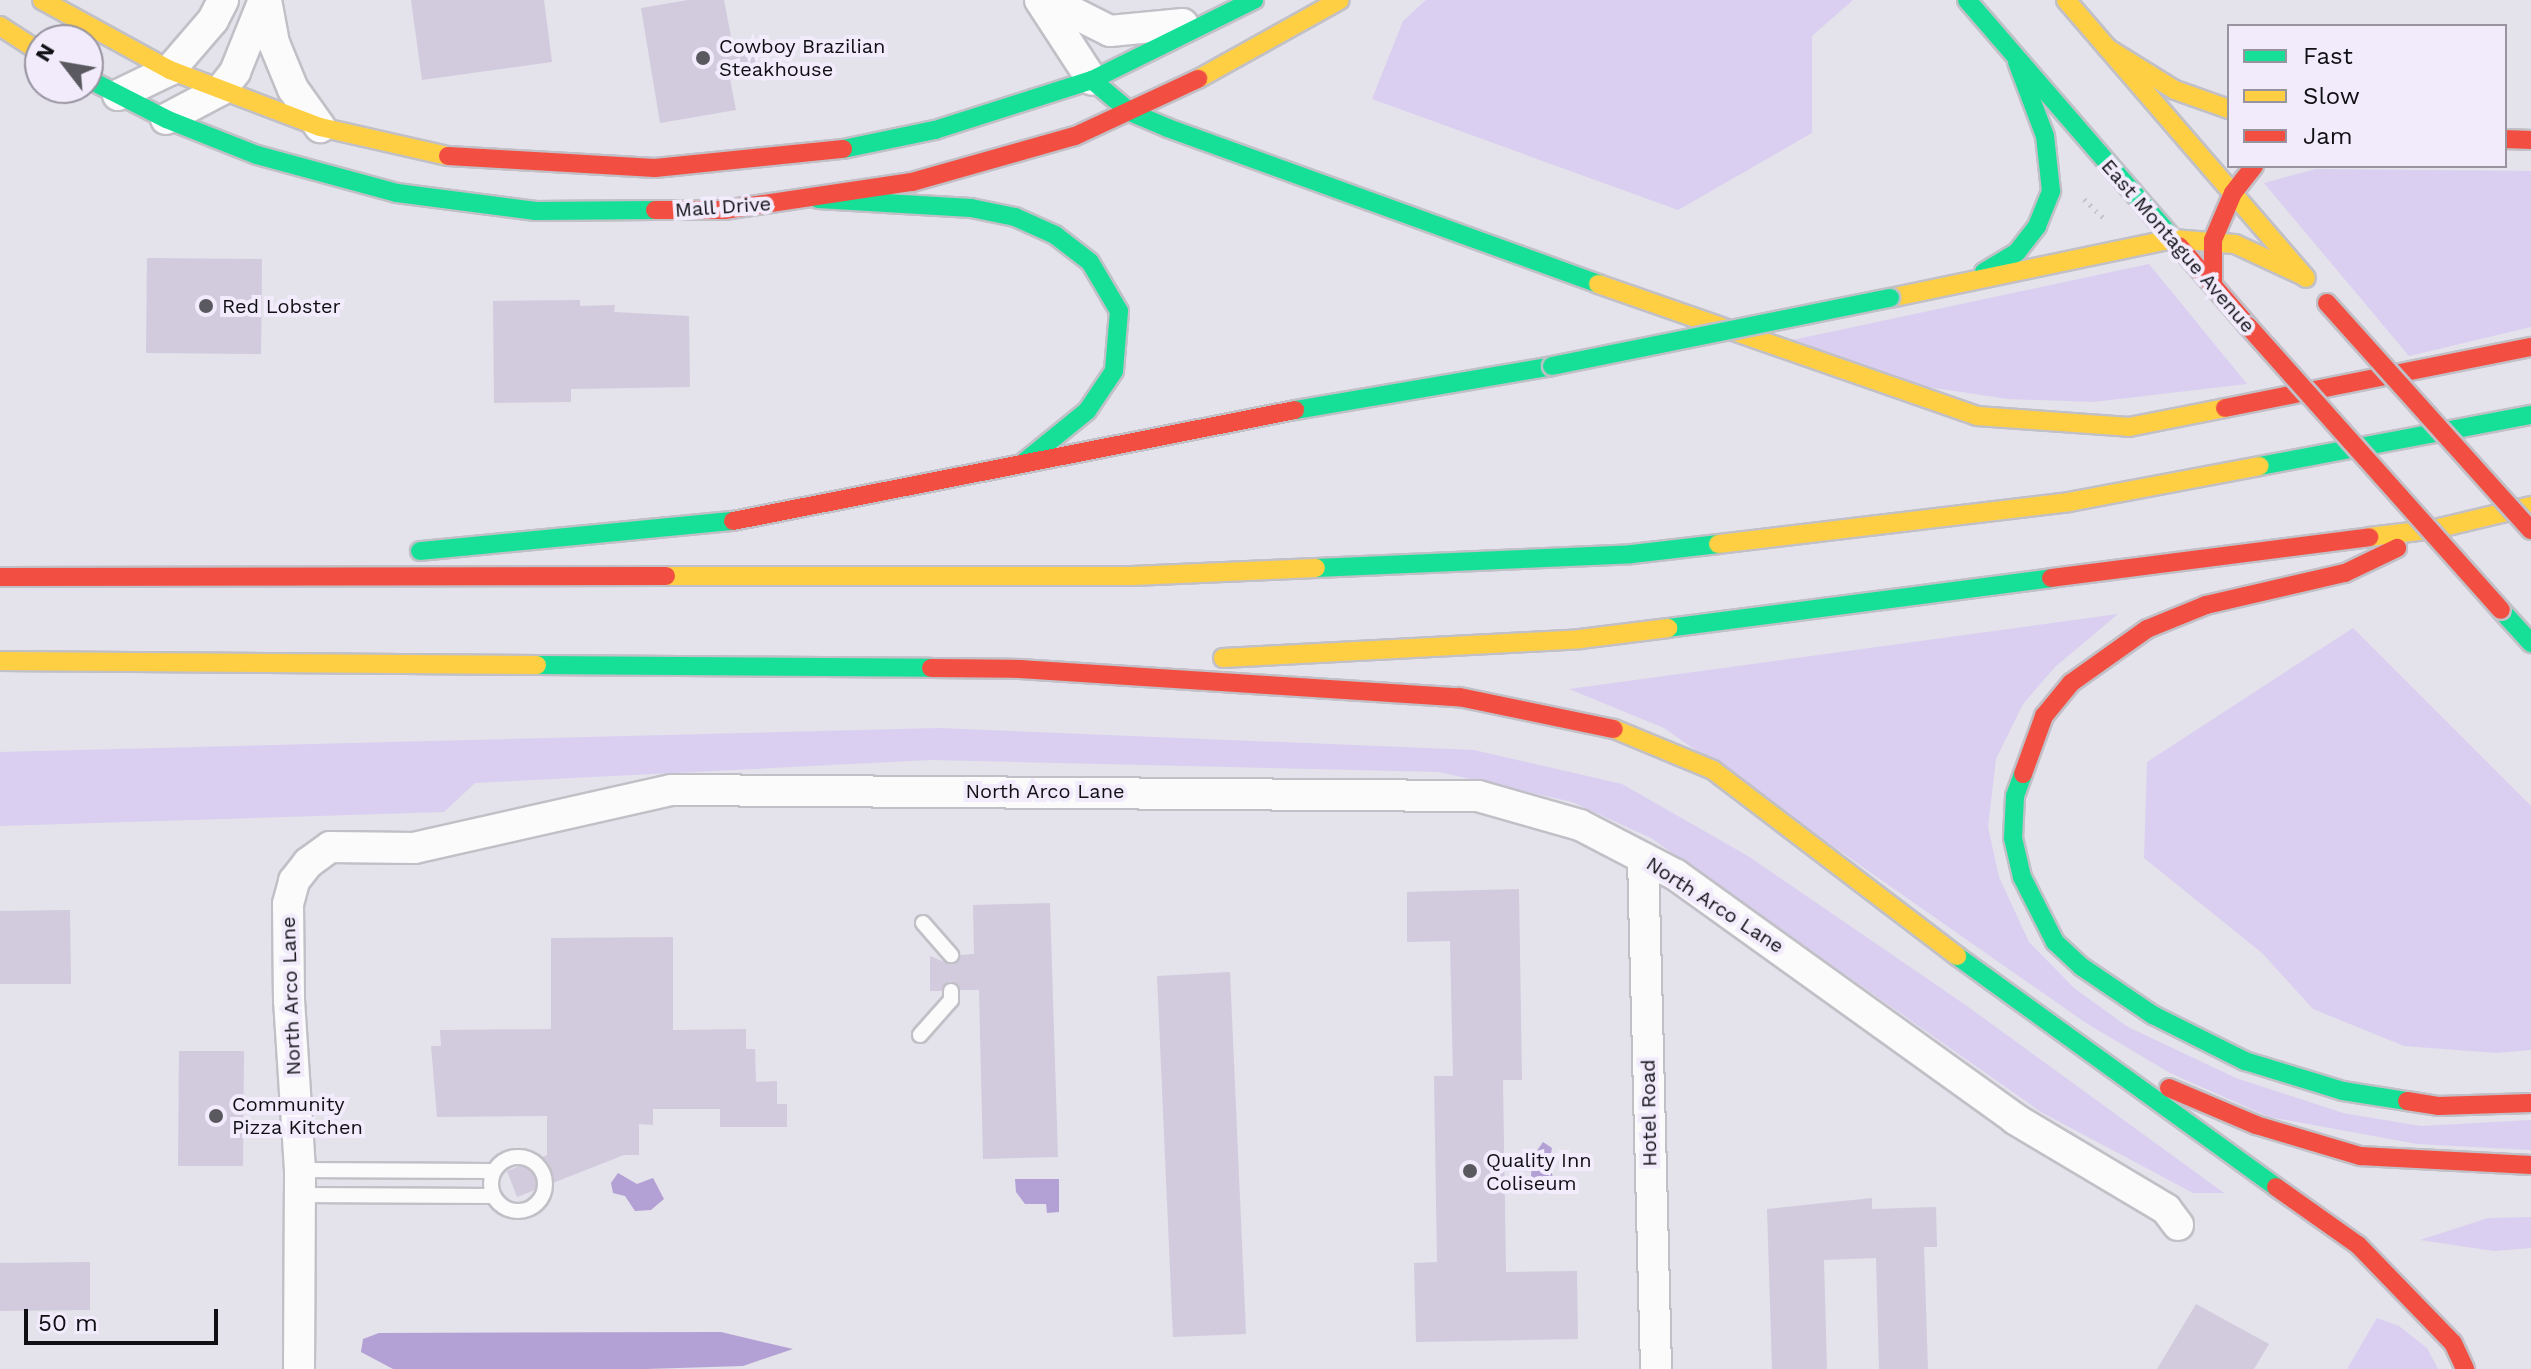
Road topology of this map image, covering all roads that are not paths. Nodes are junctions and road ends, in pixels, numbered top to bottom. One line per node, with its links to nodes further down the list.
1 (42, 0): 15 (main road)
2 (223, 0): 15 (street)
3 (265, 0): 18 (street); 23 (street)
4 (1040, 0): 16 (street)
5 (1048, 0): 10 (street)
6 (1254, 0): 10 (main road)
7 (1340, 0): 21 (main road, Mall Drive)
8 (1967, 0): 14 (main road, East Montague Avenue)
9 (2066, 0): 13 (main road)
10 (1225, 17): 16 (main road)
11 (0, 26): 12 (main road)
12 (24, 42)
13 (2107, 48): 20 (main road); 27 (main road)
14 (2017, 62): 29 (main road, East Montague Avenue); 32 (main road)
15 (170, 70): 18 (main road); 19 (street)
16 (1092, 80): 21 (main road); 23 (main road)
17 (104, 88): 19 (main road, Mall Drive)
18 (221, 90): 22 (street); 23 (main road)
19 (118, 95): 22 (main road, Mall Drive)
20 (2227, 108)
21 (1130, 112): 28 (main road, Mall Drive); 34 (main road)
22 (166, 119): 28 (main road, Mall Drive)
23 (320, 127)
24 (2507, 139): 25 (main road)
25 (2531, 140)
26 (2252, 168): 27 (main road)
27 (2233, 193): 30 (main road); 31 (main road)
28 (818, 199): 36 (main road)
29 (2173, 239): 30 (main road); 32 (main road); 33 (main road, East Montague Avenue)
30 (2213, 240): 31 (main road); 33 (main road)
31 (2304, 276): 39 (main road, bridge)
32 (1971, 280): 36 (main road, bridge)
33 (2213, 285): 44 (main road, East Montague Avenue, bridge)
34 (2531, 347)
35 (2531, 415): 43 (main road)
36 (1011, 470): 40 (main road)
37 (2531, 506): 38 (main road)
38 (2435, 529): 46 (main road); 53 (main road)
39 (2531, 530)
40 (396, 553)
41 (364, 556): 43 (main road)
42 (0, 577): 43 (main road)
43 (142, 577)
44 (2531, 643)
45 (0, 661): 46 (main road)
46 (1021, 669): 51 (main road)
47 (1643, 858): 56 (street, North Arco Lane); 58 (street, North Arco Lane); 60 (street, Hotel Road)
48 (923, 923): 49 (lane)
49 (951, 955)
50 (951, 991): 52 (lane)
51 (2032, 1009): 54 (main road); 61 (main road)
52 (920, 1035)
53 (2531, 1103)
54 (2531, 1165)
55 (493, 1171): 56 (lane); 57 (lane); 57 (lane)
56 (300, 1182): 57 (lane); 59 (street, North Arco Lane)
57 (493, 1196)
58 (2178, 1225)
59 (299, 1369)
60 (1656, 1369)
61 (2465, 1369)

